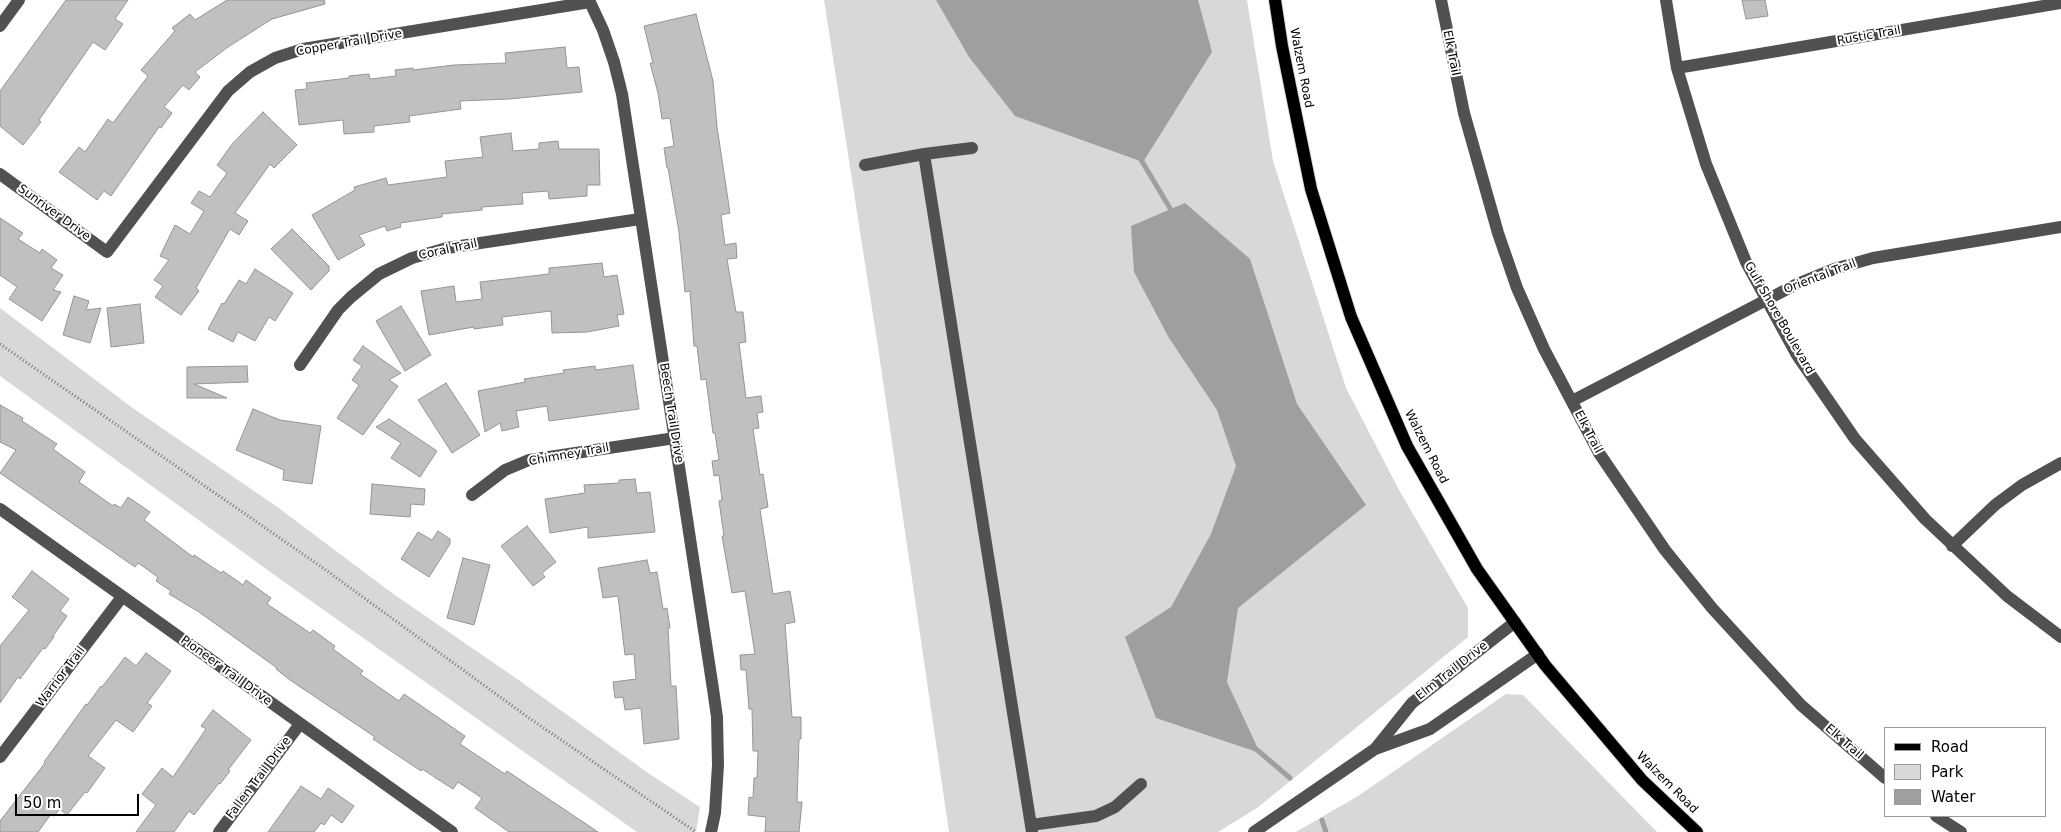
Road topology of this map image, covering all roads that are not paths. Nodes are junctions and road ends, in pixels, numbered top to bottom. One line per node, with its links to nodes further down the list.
1 (19, 0): 7 (street)
2 (1275, 0): 25 (main road, Walzem Road)
3 (1441, 0): 18 (street, Elk Trail)
4 (1666, 0): 8 (street, Gulf Shore Boulevard)
5 (590, 1): 13 (street, Beech Trail Drive); 15 (street, Copper Trail Drive)
6 (2061, 4): 8 (street, Rustic Trail)
7 (0, 26)
8 (1677, 68): 16 (street, Gulf Shore Boulevard)
9 (972, 148): 10 (street)
10 (924, 154): 11 (street); 34 (street)
11 (865, 165)
12 (0, 174): 15 (street, Sunriver Drive)
13 (640, 219): 17 (street, Coral Trail); 19 (street, Beech Trail Drive)
14 (2061, 227): 16 (street, Oriental Trail)
15 (107, 252)
16 (1767, 299): 18 (street, Oriental Trail); 23 (street, Gulf Shore Boulevard)
17 (300, 365)
18 (1572, 401): 31 (street, Elk Trail)
19 (675, 438): 21 (street, Chimney Trail); 37 (street, Beech Trail Drive)
20 (2061, 463): 23 (street)
21 (472, 495)
22 (0, 509): 24 (street, Pioneer Trail Drive)
23 (1952, 546): 26 (street, Gulf Shore Boulevard)
24 (122, 597): 28 (street, Pioneer Trail Drive); 30 (street, Warrior Trail)
25 (1515, 622): 27 (main road, Walzem Road); 29 (street, Elm Trail Drive)
26 (2061, 637)
27 (1538, 654): 29 (street, Elm Trail Drive); 39 (main road, Walzem Road)
28 (300, 724): 35 (street, Fallen Trail Drive); 36 (street, Pioneer Trail Drive)
29 (1375, 749): 38 (street, Elm Trail Drive)
30 (0, 757)
31 (1884, 777)
32 (1141, 784): 34 (street)
33 (1938, 817): 40 (street)
34 (1031, 828)
35 (218, 832)
36 (452, 832)
37 (711, 832)
38 (1254, 832)
39 (1697, 832)
40 (1961, 832)

